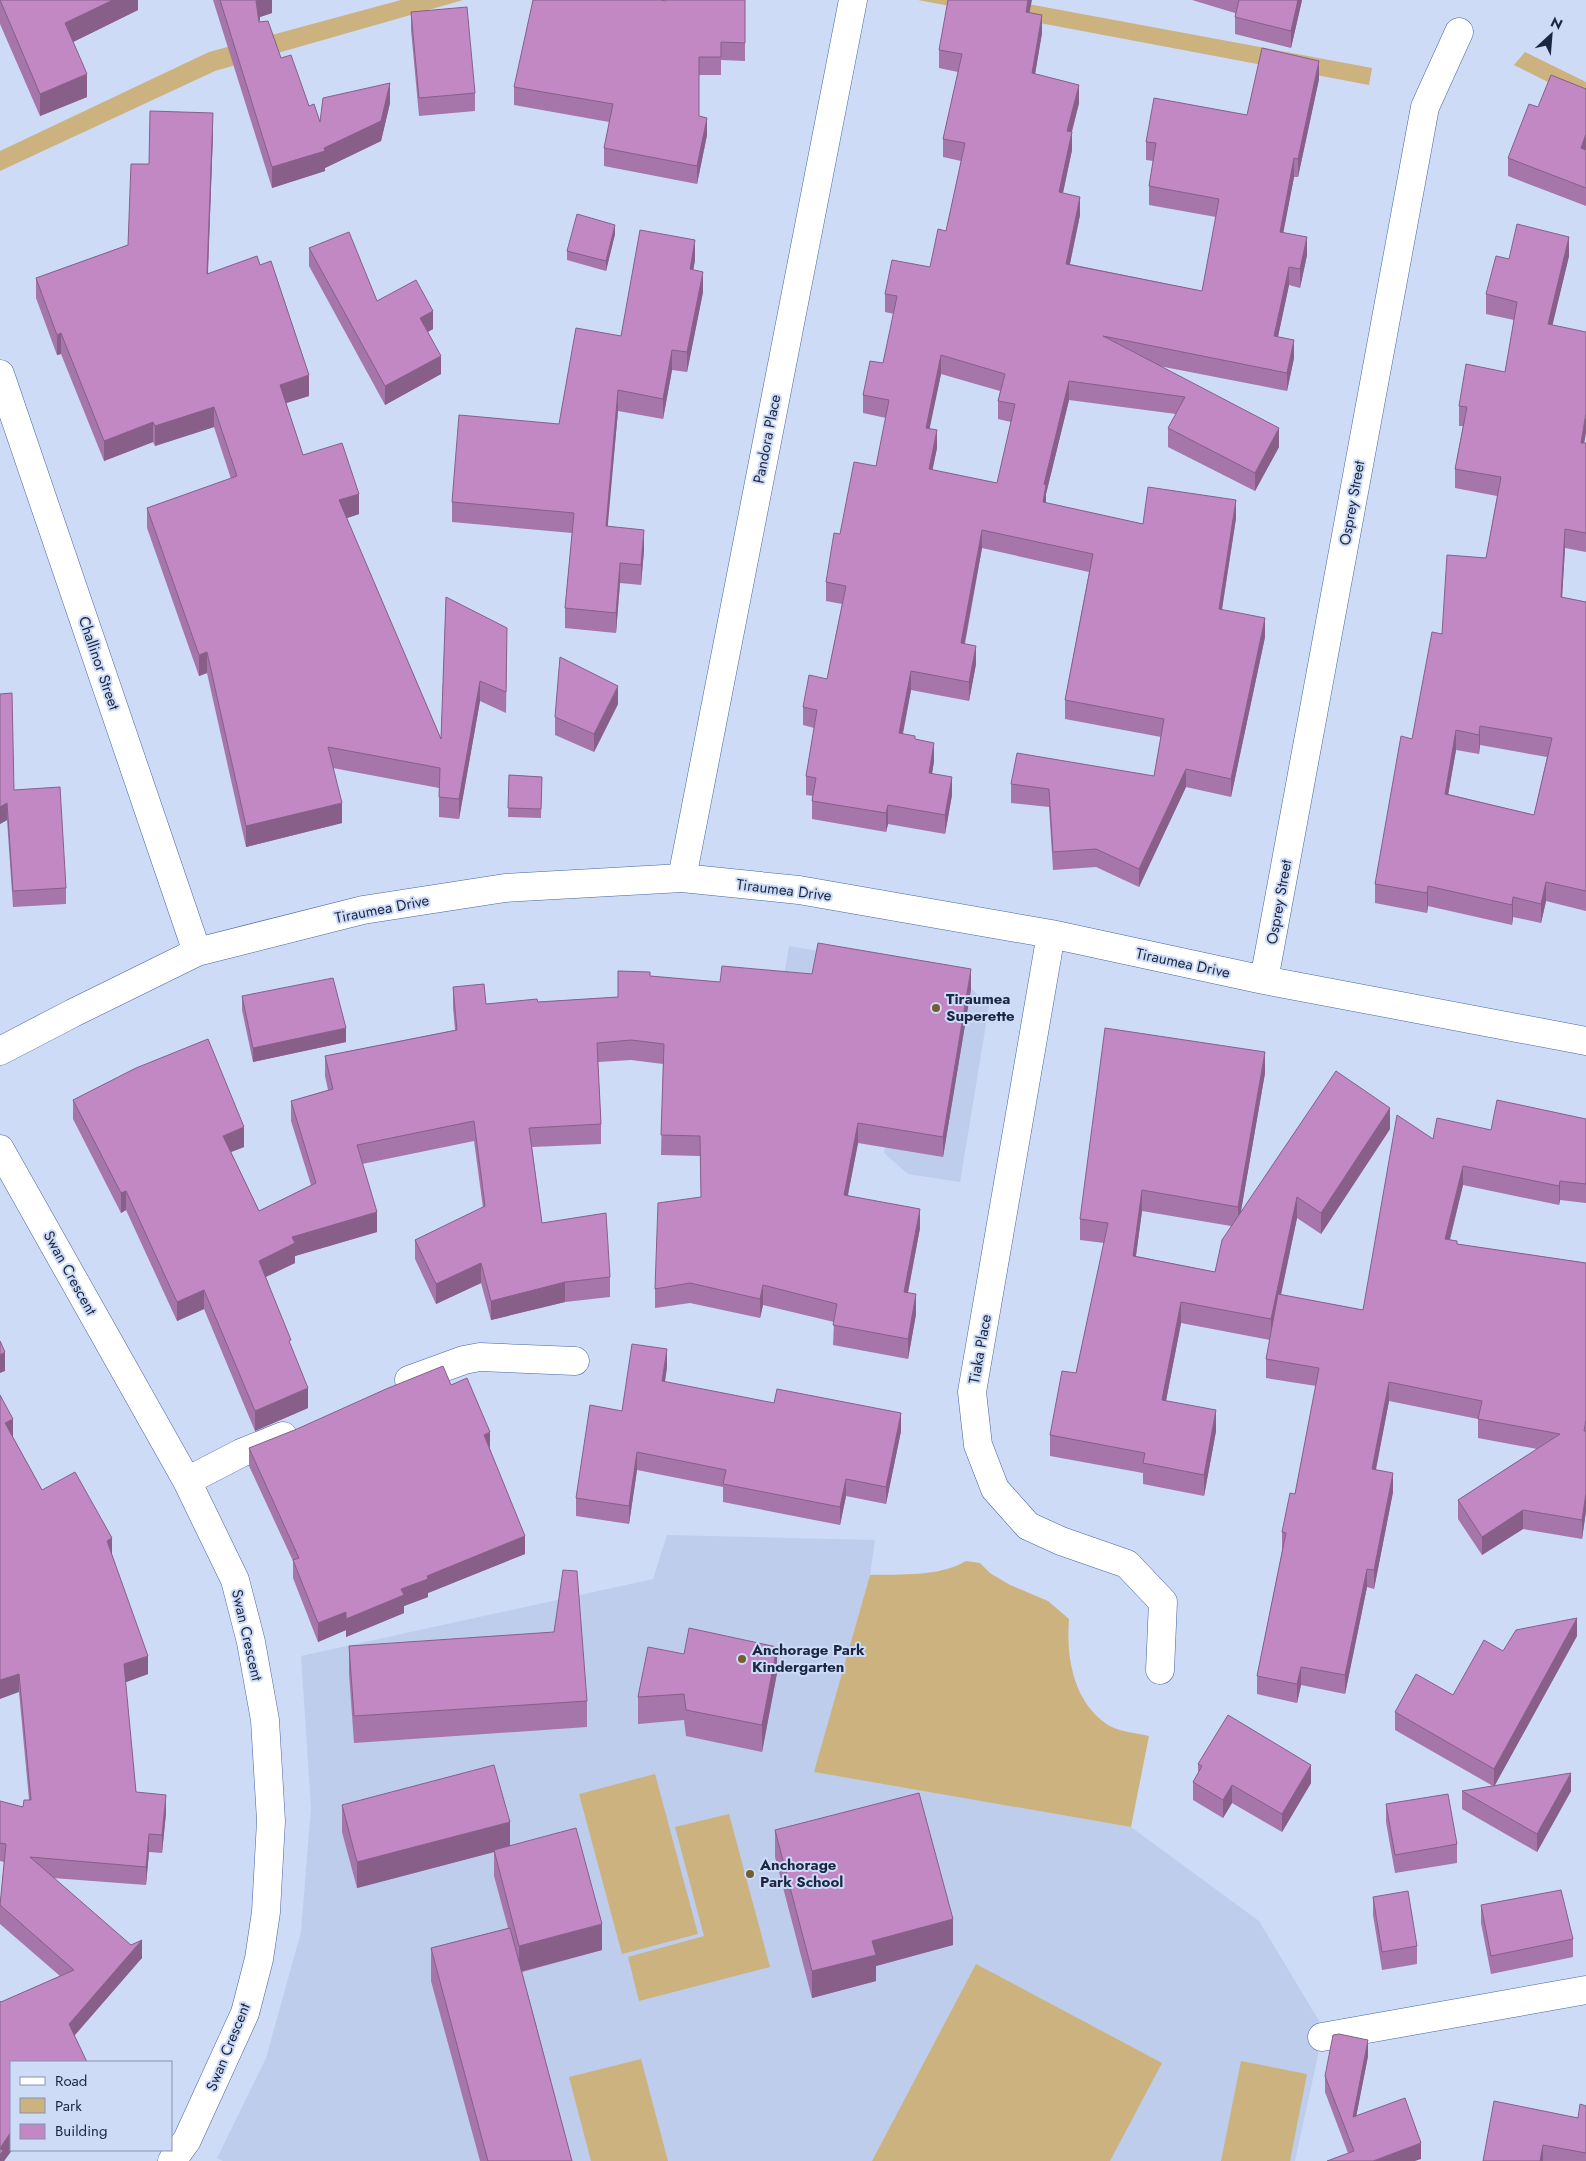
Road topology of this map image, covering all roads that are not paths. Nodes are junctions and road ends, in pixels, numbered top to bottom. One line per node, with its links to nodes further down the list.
1 (853, 0): 4 (street, Pandora Place)
2 (1459, 32): 7 (street, Osprey Street)
3 (0, 374): 6 (street, Challinor Street)
4 (682, 878): 5 (street, Tiraumea Drive); 6 (street, Tiraumea Drive)
5 (1051, 934): 7 (street, Tiraumea Drive); 15 (street, Tiaka Place)
6 (197, 952): 9 (street, Tiraumea Drive)
7 (1264, 980): 8 (street, Tiraumea Drive)
8 (1586, 1041)
9 (0, 1052)
10 (0, 1148): 14 (street, Swan Crescent)
11 (575, 1361): 12 (street)
12 (386, 1390)
13 (308, 1425): 14 (street)
14 (187, 1480): 18 (street, Swan Crescent)
15 (1160, 1670)
16 (1586, 1990): 17 (street)
17 (1322, 2037)
18 (172, 2161)

